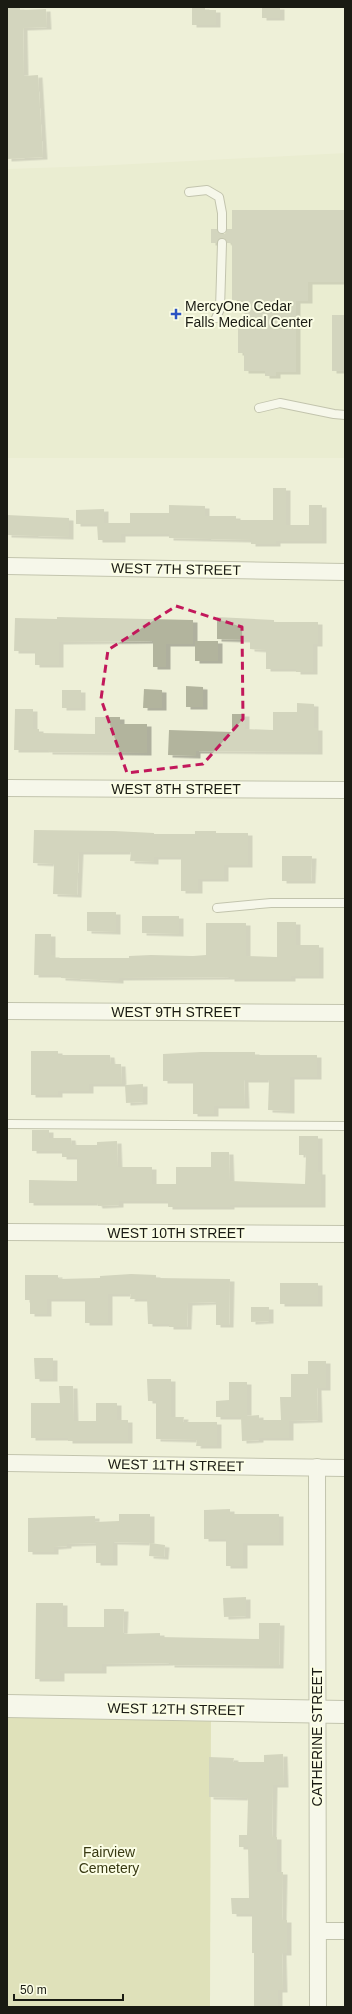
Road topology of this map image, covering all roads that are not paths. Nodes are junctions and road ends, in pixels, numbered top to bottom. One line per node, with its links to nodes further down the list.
1 (189, 192): 2 (lane)
2 (222, 229)
3 (222, 243): 4 (lane)
4 (216, 318)
5 (259, 408): 6 (lane)
6 (345, 415)
7 (7, 566): 8 (street, WEST 7TH STREET)
8 (345, 572)
9 (7, 788): 10 (street, WEST 8TH STREET)
10 (345, 790)
11 (345, 903): 12 (lane)
12 (217, 908)
13 (7, 1011): 14 (street, WEST 9TH STREET)
14 (345, 1013)
15 (7, 1124): 16 (lane)
16 (345, 1126)
17 (7, 1232): 18 (street, WEST 10TH STREET)
18 (345, 1234)
19 (7, 1463): 20 (street, WEST 11TH STREET)
20 (317, 1467): 21 (street, WEST 11TH STREET); 23 (street, CATHERINE STREET)
21 (345, 1468)
22 (7, 1706): 23 (main road, WEST 12TH STREET)
23 (317, 1712): 24 (main road, WEST 12TH STREET); 25 (street, CATHERINE STREET)
24 (345, 1712)
25 (318, 1931): 26 (street); 27 (street, CATHERINE STREET)
26 (345, 1931)
27 (318, 2007)

